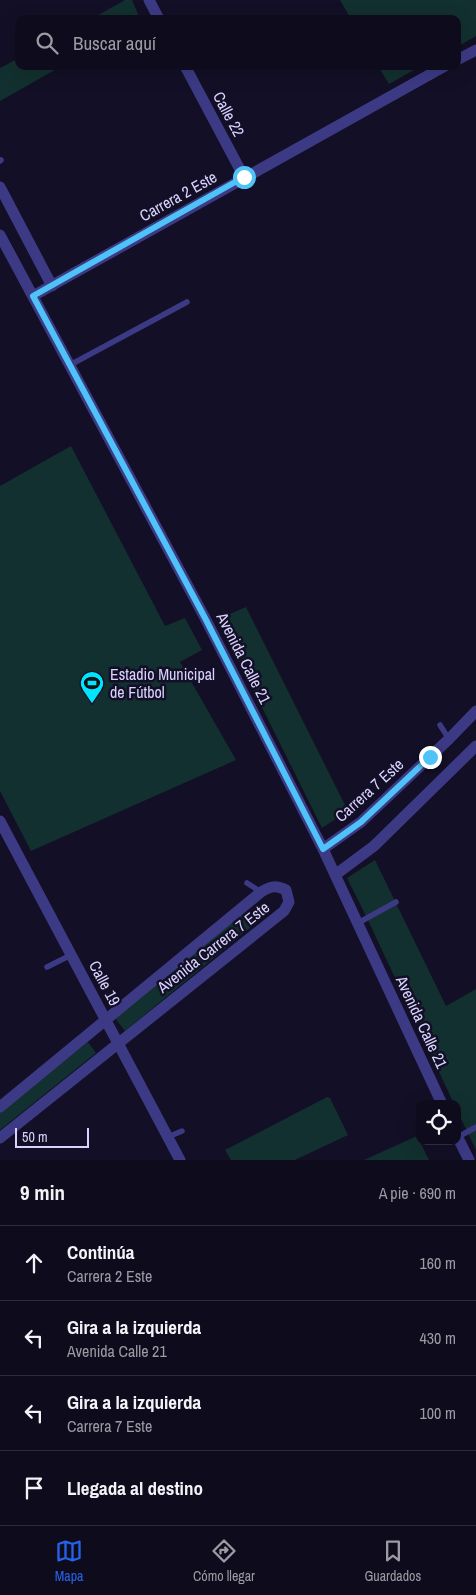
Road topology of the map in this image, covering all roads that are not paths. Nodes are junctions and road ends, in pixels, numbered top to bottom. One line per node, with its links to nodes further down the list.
1 (149, 0): 2 (street)
2 (157, 15)
3 (476, 50): 4 (street)
4 (461, 58)
5 (187, 70): 7 (street, Calle 22)
6 (438, 70): 7 (street, Carrera 2 Este)
7 (244, 177): 10 (street, Carrera 2 Este)
8 (0, 187): 10 (street)
9 (0, 234): 11 (street, Avenida Calle 21)
10 (52, 286): 11 (street, Carrera 2 Este)
11 (33, 296): 13 (street, Avenida Calle 21)
12 (187, 302): 13 (lane)
13 (70, 365): 19 (street, Avenida Calle 21)
14 (476, 710): 16 (street, Carrera 7 Este)
15 (440, 725): 16 (lane)
16 (448, 740): 19 (street, Carrera 7 Este)
17 (476, 746): 20 (street)
18 (0, 821): 25 (street, Calle 19)
19 (323, 849): 20 (street, Avenida Calle 21)
20 (335, 874): 24 (street, Avenida Calle 21)
21 (247, 883): 22 (lane)
22 (261, 892): 27 (street, Avenida Carrera 7 Este); 28 (street, Avenida Carrera 7 Este)
23 (396, 902): 24 (lane)
24 (358, 923): 29 (street, Avenida Calle 21)
25 (71, 955): 26 (lane); 27 (street, Calle 19)
26 (47, 967)
27 (106, 1021): 28 (street, Calle 19); 30 (street, Avenida Carrera 7 Este)
28 (118, 1043): 34 (street, Calle 19); 35 (street, Avenida Carrera 7 Este)
29 (440, 1100)
30 (0, 1107)
31 (476, 1127): 33 (lane)
32 (182, 1131): 34 (lane)
33 (461, 1134)
34 (168, 1137): 37 (street, Calle 19)
35 (0, 1138)
36 (461, 1144): 38 (street)
37 (180, 1160)
38 (469, 1160)

